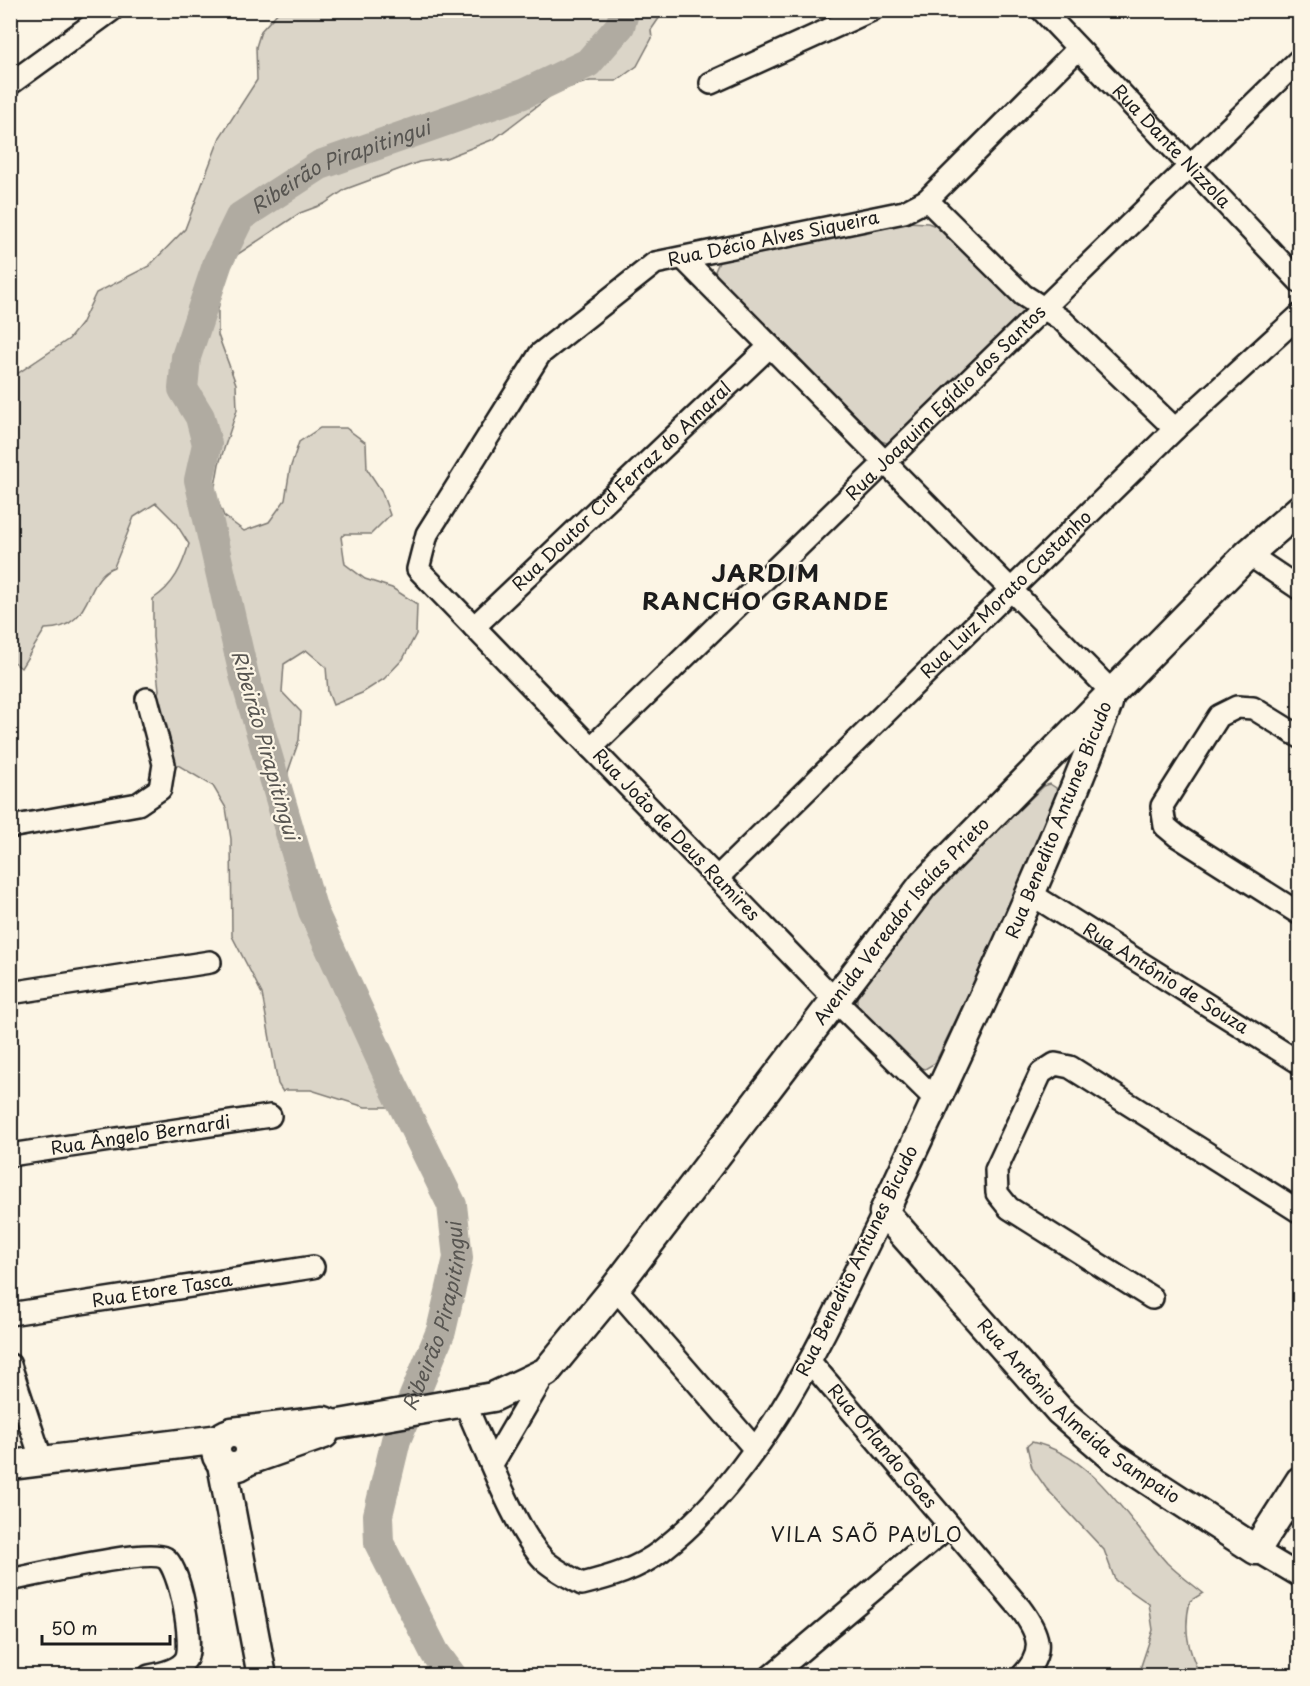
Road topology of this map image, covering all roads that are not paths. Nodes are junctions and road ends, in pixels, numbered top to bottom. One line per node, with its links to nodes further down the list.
1 (112, 10): 7 (street)
2 (872, 10): 6 (street)
3 (1042, 10): 4 (street, Rua Dante Nizzola)
4 (1078, 48): 8 (street, Rua Dante Nizzola); 9 (street, Rua Décio Alves Siqueira)
5 (1299, 59): 8 (street, Rua Joaquim Egídio dos Santos)
6 (711, 83)
7 (10, 84)
8 (1189, 166): 11 (street, Rua Dante Nizzola); 12 (street, Rua Joaquim Egídio dos Santos)
9 (927, 200): 10 (street, Rua Décio Alves Siqueira); 12 (street)
10 (683, 258): 14 (street); 19 (street, Rua Décio Alves Siqueira)
11 (1299, 282)
12 (1042, 309): 15 (street); 16 (street, Rua Joaquim Egídio dos Santos)
13 (1299, 315): 15 (street, Rua Luiz Morato Castanho)
14 (770, 346): 16 (street); 22 (street, Rua Doutor Cid Ferraz do Amaral)
15 (1175, 429): 21 (street, Rua Luiz Morato Castanho)
16 (884, 462): 21 (street); 26 (street, Rua Joaquim Egídio dos Santos)
17 (1299, 509): 18 (main road, Avenida Vereador Isaías Prieto)
18 (1248, 554): 20 (street); 23 (main road, Avenida Vereador Isaías Prieto)
19 (418, 569): 22 (street, Rua João de Deus Ramires)
20 (1299, 589)
21 (1011, 590): 23 (street); 28 (street, Rua Luiz Morato Castanho)
22 (474, 627): 26 (street, Rua João de Deus Ramires)
23 (1112, 692): 29 (main road, Rua Benedito Antunes Bicudo); 33 (main road, Avenida Vereador Isaías Prieto)
24 (147, 699): 27 (street)
25 (1299, 737): 30 (street)
26 (591, 747): 28 (street, Rua João de Deus Ramires)
27 (10, 827)
28 (717, 878): 33 (street, Rua João de Deus Ramires)
29 (1031, 894): 34 (street, Rua Antônio de Souza); 35 (main road, Rua Benedito Antunes Bicudo)
30 (1299, 914)
31 (210, 962): 32 (street)
32 (10, 993)
33 (836, 1001): 35 (street, Rua João de Deus Ramires); 41 (main road, Avenida Vereador Isaías Prieto)
34 (1299, 1064)
35 (936, 1100): 38 (main road, Rua Benedito Antunes Bicudo)
36 (270, 1116): 37 (street, Rua Ângelo Bernardi)
37 (10, 1155)
38 (884, 1212): 44 (street, Rua Benedito Antunes Bicudo); 55 (main road, Rua Antônio Almeida Sampaio)
39 (1299, 1212): 42 (street)
40 (314, 1267): 43 (street, Rua Etore Tasca)
41 (615, 1287): 46 (main road, Avenida Vereador Isaías Prieto); 48 (street)
42 (1152, 1298)
43 (10, 1314)
44 (810, 1362): 48 (street, Rua Benedito Antunes Bicudo); 54 (street, Rua Orlando Goes)
45 (10, 1365): 50 (street)
46 (546, 1372): 47 (main road, Avenida Vereador Isaías Prieto); 51 (street, Avenida Vereador Isaías Prieto)
47 (457, 1405): 49 (main road, Avenida Vereador Isaías Prieto); 51 (street, Rua Benedito Antunes Bicudo)
48 (755, 1449): 51 (street, Rua Benedito Antunes Bicudo)
49 (230, 1453): 50 (main road, Avenida Vereador Isaías Prieto); 59 (main road)
50 (42, 1461): 52 (main road, Avenida Vereador Isaías Prieto)
51 (492, 1464)
52 (10, 1465)
53 (1299, 1481): 55 (main road)
54 (949, 1526): 60 (street); 61 (street, Rua Orlando Goes)
55 (1256, 1550): 56 (street, Rua Antônio Almeida Sampaio)
56 (1299, 1576)
57 (10, 1580): 58 (street)
58 (148, 1676)
59 (262, 1676)
60 (771, 1676)
61 (1022, 1676)

